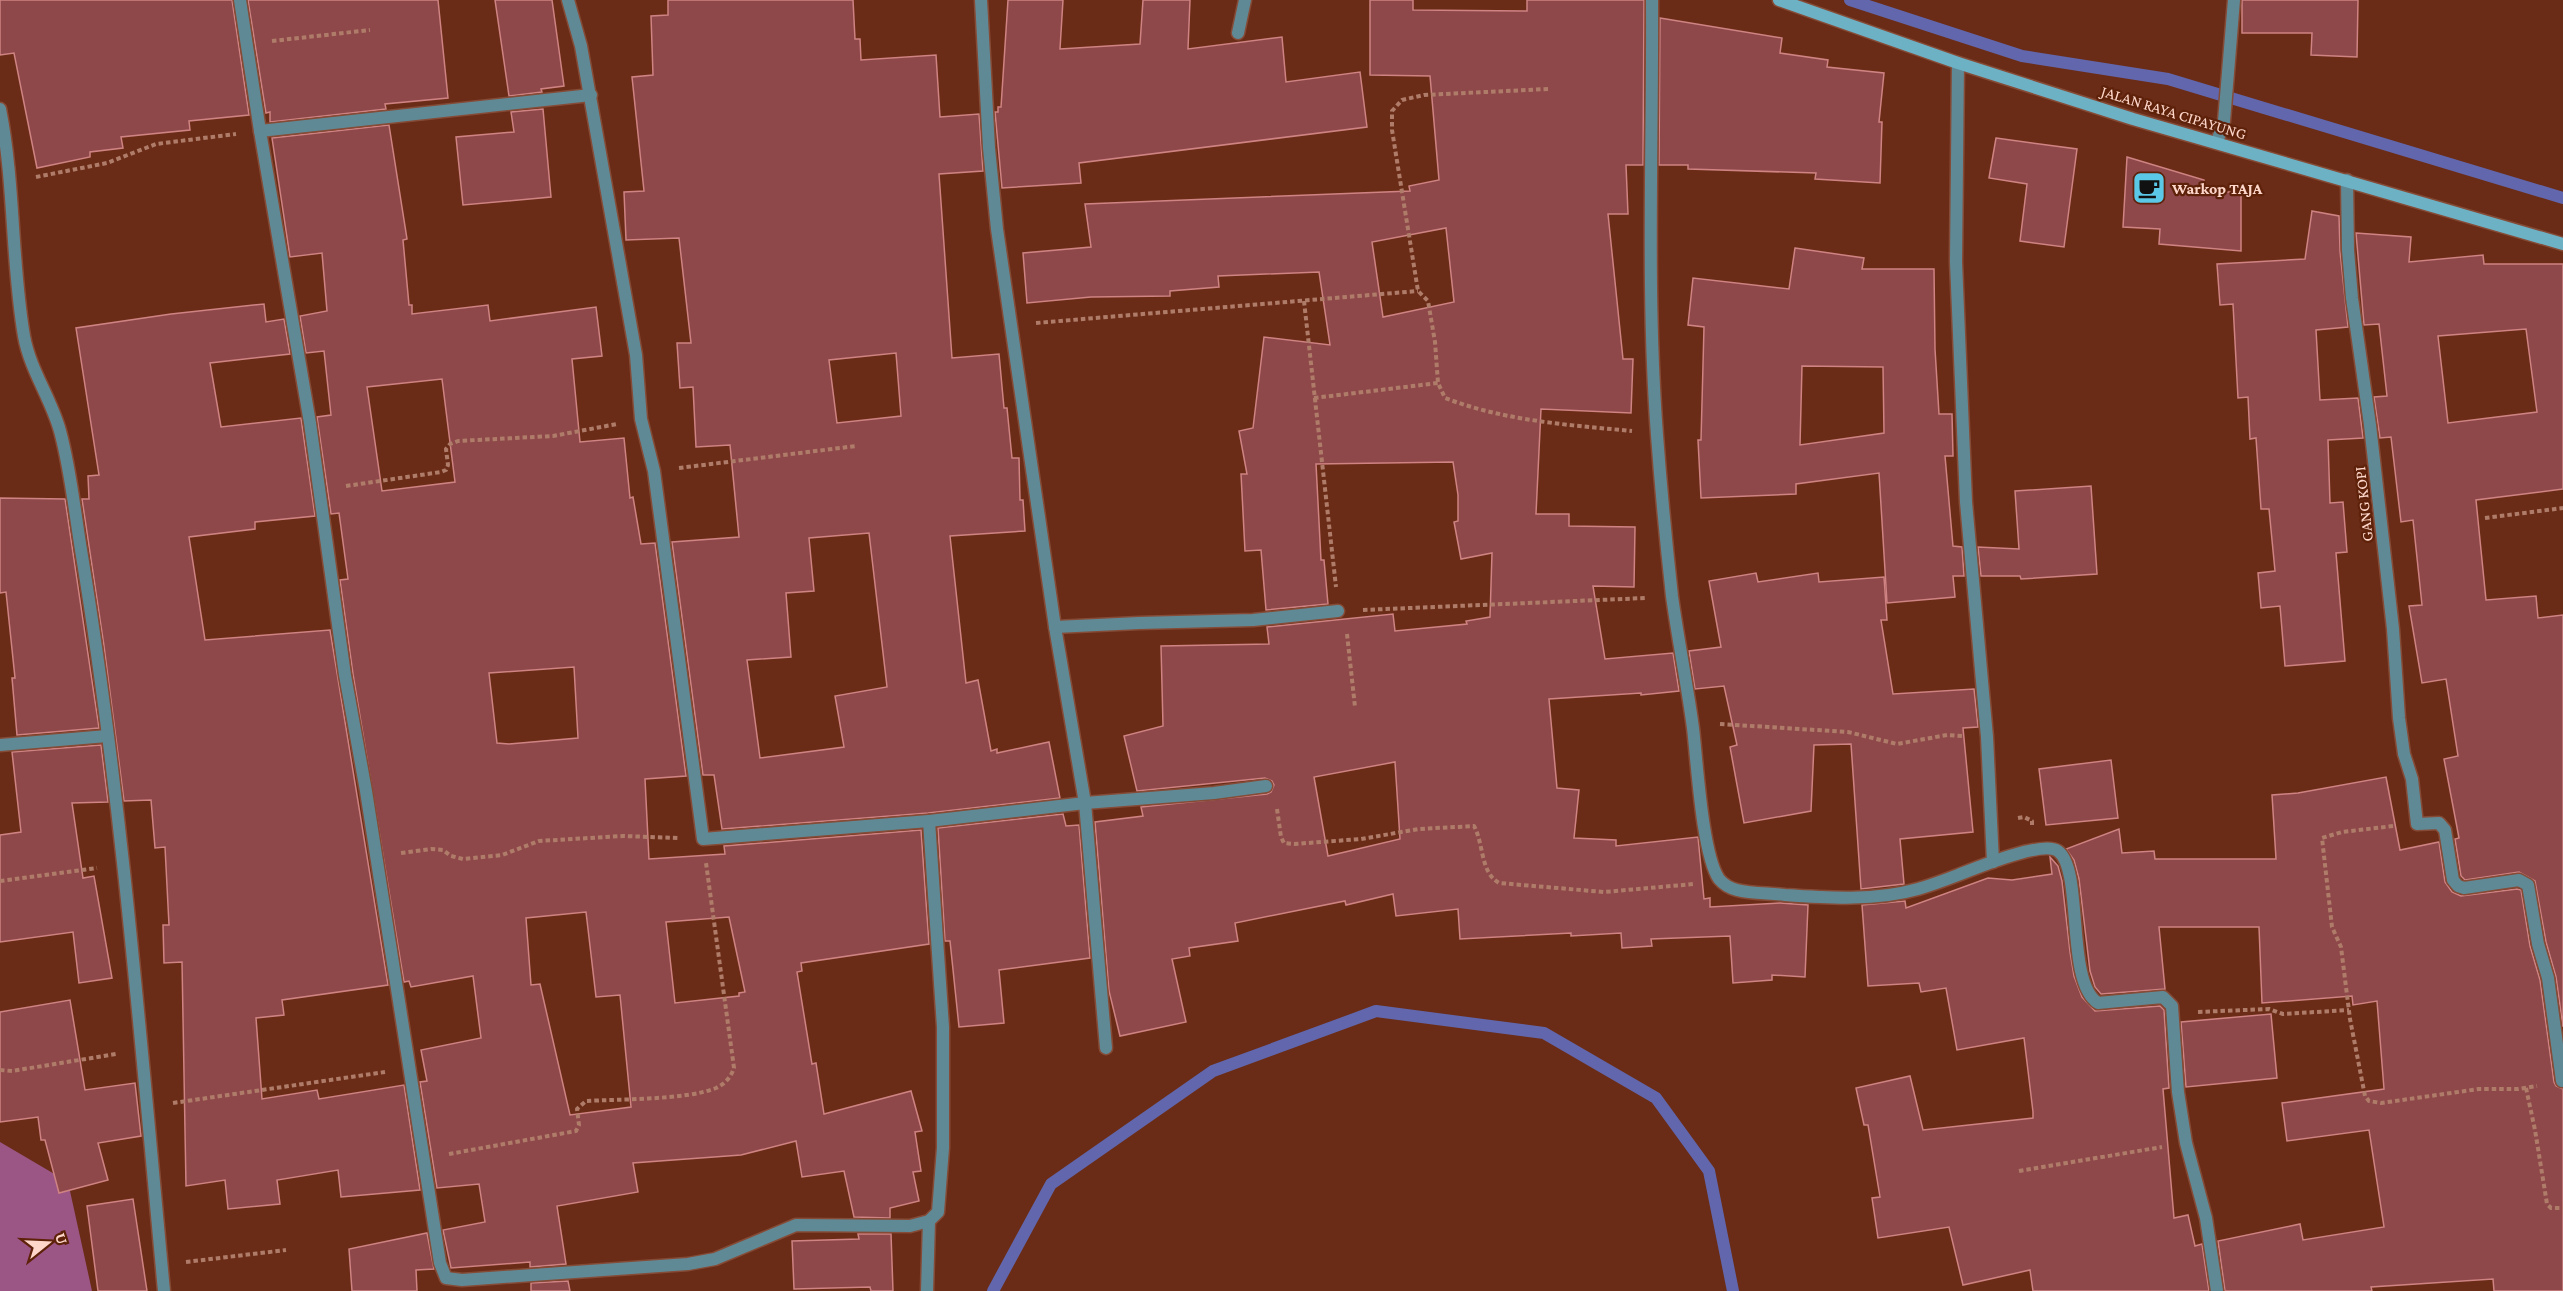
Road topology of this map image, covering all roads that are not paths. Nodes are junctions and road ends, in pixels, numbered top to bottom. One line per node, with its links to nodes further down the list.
1 (240, 0): 12 (street)
2 (568, 0): 10 (street)
3 (981, 0): 17 (street)
4 (1245, 0): 8 (street)
5 (1652, 0): 23 (street)
6 (1779, 0): 9 (main road, JALAN RAYA CIPAYUNG)
7 (2234, 0): 13 (street)
8 (1238, 33)
9 (1958, 63): 13 (main road, JALAN RAYA CIPAYUNG); 23 (street)
10 (591, 95): 12 (street); 22 (street)
11 (0, 109): 18 (street)
12 (260, 131): 26 (street)
13 (2217, 142): 14 (main road, JALAN RAYA CIPAYUNG)
14 (2347, 180): 15 (main road, JALAN RAYA CIPAYUNG); 25 (street, GANG KOPI)
15 (2563, 244)
16 (1338, 611): 17 (street)
17 (1055, 627): 21 (street)
18 (107, 736): 19 (street); 27 (street)
19 (0, 745)
20 (1266, 786): 21 (street)
21 (1085, 803): 22 (street); 24 (street)
22 (929, 822): 26 (street)
23 (1993, 862): 29 (street)
24 (1106, 1048)
25 (2562, 1081)
26 (929, 1221): 28 (street)
27 (164, 1291)
28 (927, 1291)
29 (2217, 1291)

